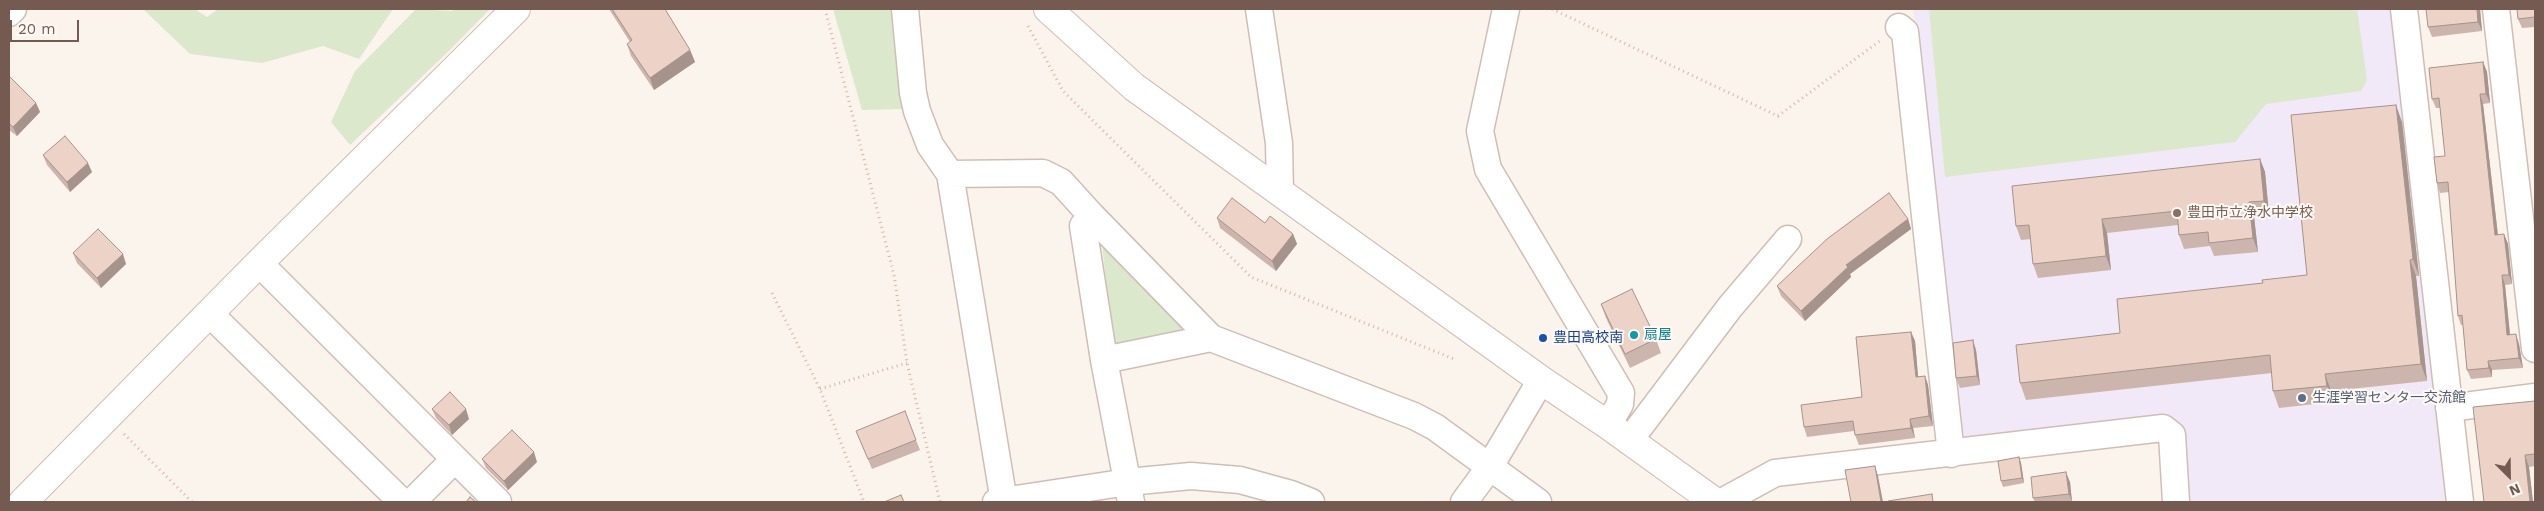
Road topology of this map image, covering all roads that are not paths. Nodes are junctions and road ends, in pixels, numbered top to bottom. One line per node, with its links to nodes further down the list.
1 (13, 9): 9 (street)
2 (516, 9): 15 (street)
3 (904, 9): 11 (street)
4 (1048, 9): 12 (street)
5 (1259, 9): 12 (street)
6 (1506, 9): 23 (street)
7 (2404, 9): 22 (street)
8 (2496, 9): 18 (street)
9 (9, 13)
10 (1899, 27): 24 (street)
11 (950, 174): 13 (street); 32 (street)
12 (1280, 192): 20 (street)
13 (1091, 215): 17 (street); 19 (street)
14 (1788, 240): 23 (street)
15 (260, 263): 16 (street); 25 (street)
16 (210, 314): 28 (street); 29 (street)
17 (1211, 338): 19 (street); 26 (street)
18 (2535, 349)
19 (1104, 360): 27 (street)
20 (1541, 380): 23 (street); 26 (street)
21 (2535, 397): 22 (street)
22 (2449, 408): 39 (street)
23 (1619, 433): 36 (street)
24 (1951, 454): 37 (street); 38 (street)
25 (455, 458): 30 (street); 31 (street)
26 (1489, 468): 34 (street); 35 (street)
27 (1130, 492): 32 (street); 33 (street)
28 (23, 502)
29 (402, 502)
30 (412, 502)
31 (498, 502)
32 (1001, 502)
33 (1311, 502)
34 (1464, 502)
35 (1538, 502)
36 (1715, 502)
37 (1722, 502)
38 (2176, 502)
39 (2460, 502)

